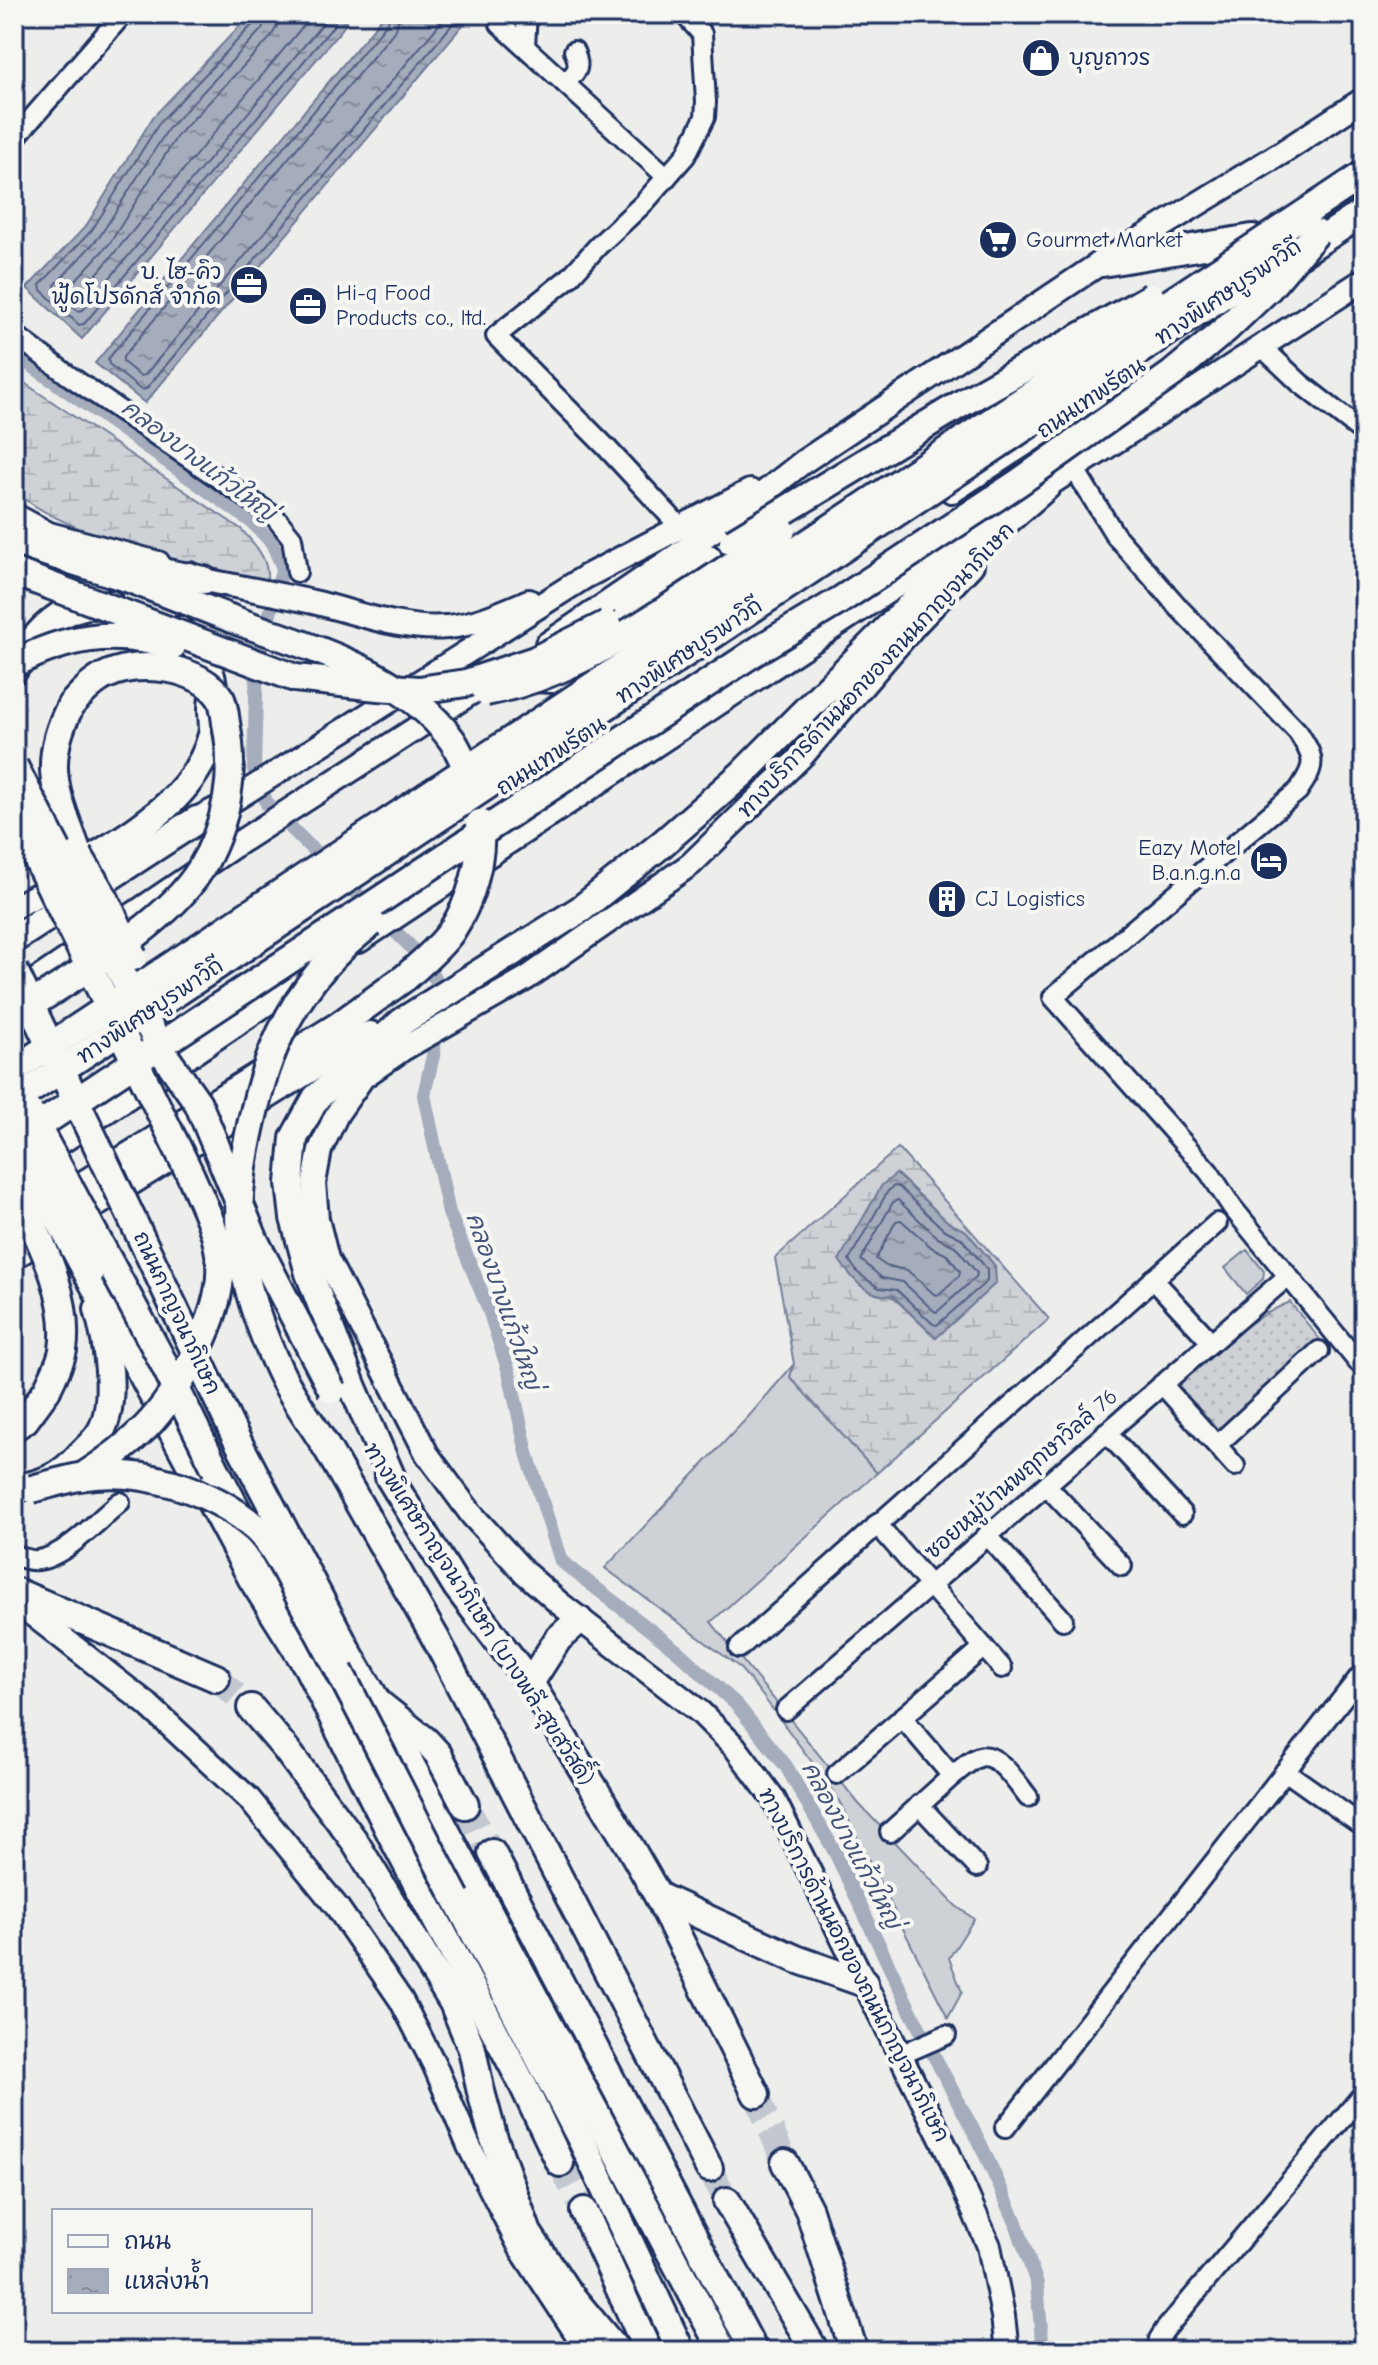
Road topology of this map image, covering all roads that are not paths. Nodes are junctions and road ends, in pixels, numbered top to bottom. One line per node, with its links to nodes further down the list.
1 (123, 14): 9 (street)
2 (527, 14): 5 (street)
3 (684, 14): 12 (street)
4 (500, 24): 5 (street)
5 (525, 46): 7 (street)
6 (574, 51): 7 (street)
7 (565, 83): 12 (street)
8 (1364, 99): 17 (main road)
9 (14, 139)
10 (1364, 163): 16 (highway, ถนนเทพรัตน)
11 (1364, 174): 15 (highway, ทางพิเศษบูรพาวิถี, bridge)
12 (667, 177): 27 (street)
13 (1364, 202): 15 (highway, ทางพิเศษบูรพาวิถี)
14 (1364, 212): 58 (highway, ถนนเทพรัตน)
15 (1310, 223): 23 (highway, bridge); 35 (highway, bridge); 54 (highway, ทางพิเศษบูรพาวิถี, bridge); 56 (highway, ทางพิเศษบูรพาวิถี, bridge)
16 (1252, 238): 17 (highway); 39 (highway, ถนนเทพรัตน)
17 (1102, 263): 22 (main road)
18 (1364, 280): 20 (main road)
19 (14, 334): 32 (street)
20 (1262, 347): 21 (street); 24 (main road)
21 (1364, 433)
22 (803, 462): 27 (main road); 37 (main road)
23 (860, 465): 29 (highway, bridge); 40 (highway, bridge)
24 (1074, 468): 25 (main road); 68 (street)
25 (1047, 486): 52 (highway); 59 (main road); 93 (main road, ทางบริการด้านนอกของถนนกาญจนาภิเษก)
26 (14, 515): 34 (main road)
27 (681, 528): 33 (main road)
28 (14, 541): 34 (highway); 65 (highway, bridge)
29 (733, 542)
30 (708, 558): 40 (highway, bridge)
31 (14, 572): 38 (highway, bridge)
32 (297, 572)
33 (585, 577): 34 (main road); 44 (main road)
34 (204, 580)
35 (839, 601): 60 (highway, bridge); 125 (highway, bridge)
36 (14, 667): 38 (highway, bridge); 46 (highway, bridge)
37 (497, 676): 39 (highway); 50 (main road)
38 (295, 678): 40 (highway, bridge)
39 (592, 681): 53 (highway, ถนนเทพรัตน)
40 (419, 690)
41 (14, 745): 45 (highway, bridge)
42 (14, 766): 57 (highway, bridge)
43 (14, 812): 79 (highway, bridge)
44 (197, 820): 46 (main road); 48 (highway)
45 (79, 856): 51 (highway, bridge); 57 (highway, bridge)
46 (39, 892): 47 (main road)
47 (14, 907)
48 (14, 939)
49 (14, 970): 102 (highway, ถนนกาญจนาภิเษก, bridge)
50 (14, 995)
51 (14, 1016)
52 (403, 1021): 66 (highway); 82 (highway)
53 (14, 1055)
54 (14, 1070)
55 (14, 1079): 78 (highway, bridge)
56 (14, 1101)
57 (198, 1103): 82 (highway, ทางพิเศษกาญจนาภิเษก (บางพลี-สุขสวัสดิ์), bridge)
58 (14, 1110)
59 (96, 1121): 61 (main road); 63 (main road)
60 (14, 1139): 67 (highway, bridge)
61 (14, 1174)
62 (14, 1185): 74 (highway, bridge)
63 (14, 1211)
64 (1217, 1223): 69 (street)
65 (14, 1228)
66 (14, 1255)
67 (89, 1276): 78 (highway); 81 (highway)
68 (1288, 1276): 70 (street, ซอยหมู่บ้านพฤกษาวิลล์ 76); 72 (street)
69 (1153, 1279): 70 (street); 85 (street)
70 (1211, 1342): 73 (street, ซอยหมู่บ้านพฤกษาวิลล์ 76)
71 (1319, 1351): 76 (street)
72 (1358, 1362)
73 (1162, 1384): 75 (street, ซอยหมู่บ้านพฤกษาวิลล์ 76); 76 (street)
74 (14, 1427)
75 (1106, 1432): 80 (street, ซอยหมู่บ้านพฤกษาวิลล์ 76); 84 (street)
76 (1217, 1445): 77 (street)
77 (1235, 1466)
78 (208, 1475): 123 (highway)
79 (82, 1477): 81 (highway, bridge); 132 (highway, bridge)
80 (1046, 1485): 86 (street, ซอยหมู่บ้านพฤกษาวิลล์ 76); 88 (street)
81 (14, 1488)
82 (397, 1490): 101 (highway, ทางพิเศษกาญจนาภิเษก (บางพลี-สุขสวัสดิ์))
83 (120, 1502): 87 (street)
84 (1182, 1514)
85 (877, 1524): 90 (street); 97 (street)
86 (987, 1535): 90 (street, ซอยหมู่บ้านพฤกษาวิลล์ 76); 94 (street)
87 (14, 1555)
88 (1122, 1566)
89 (14, 1572): 95 (highway)
90 (930, 1585): 96 (street); 104 (street, ซอยหมู่บ้านพฤกษาวิลล์ 76)
91 (14, 1591): 95 (highway)
92 (14, 1600): 129 (main road)
93 (579, 1620): 101 (highway); 117 (main road, ทางบริการด้านนอกของถนนกาญจนาภิเษก)
94 (1063, 1620)
95 (88, 1622): 100 (highway)
96 (984, 1647): 98 (street); 105 (street)
97 (739, 1648)
98 (1002, 1668)
99 (1364, 1671): 106 (street)
100 (216, 1678)
101 (530, 1683): 116 (highway, ทางพิเศษกาญจนาภิเษก (บางพลี-สุขสวัสดิ์))
102 (378, 1703): 110 (highway); 128 (highway)
103 (251, 1708): 130 (highway)
104 (786, 1710)
105 (902, 1717): 107 (street); 108 (street)
106 (1285, 1771): 112 (street); 122 (street)
107 (837, 1774)
108 (952, 1776): 109 (street); 111 (street)
109 (1028, 1797)
110 (465, 1805)
111 (919, 1805): 113 (street); 115 (street)
112 (1364, 1827)
113 (890, 1832)
114 (492, 1853): 133 (highway)
115 (977, 1867)
116 (658, 1896): 117 (highway); 121 (highway, ทางพิเศษกาญจนาภิเษก (บางพลี-สุขสวัสดิ์))
117 (864, 1983): 119 (main road, ทางบริการด้านนอกของถนนกาญจนาภิเษก)
118 (946, 2035): 119 (street)
119 (900, 2055): 136 (main road, ทางบริการด้านนอกของถนนกาญจนาภิเษก)
120 (1364, 2093): 137 (street)
121 (756, 2094)
122 (1005, 2128)
123 (560, 2163)
124 (785, 2163): 135 (highway)
125 (709, 2168)
126 (727, 2201): 134 (highway)
127 (584, 2211): 131 (highway)
128 (721, 2348)
129 (588, 2351)
130 (617, 2351)
131 (648, 2351)
132 (681, 2351)
133 (754, 2351)
134 (815, 2351)
135 (854, 2351)
136 (1007, 2351)
137 (1157, 2351)

